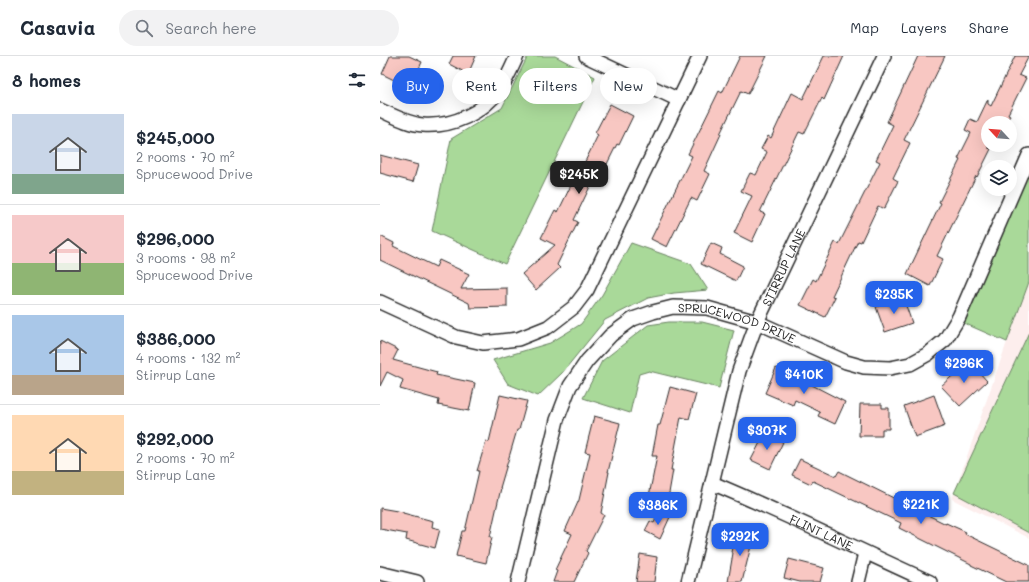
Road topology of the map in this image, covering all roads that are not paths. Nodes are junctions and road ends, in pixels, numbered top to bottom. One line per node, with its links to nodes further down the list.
1 (517, 56): 6 (street)
2 (586, 56): 5 (street)
3 (700, 56): 5 (street)
4 (884, 56): 9 (street, STIRRUP LANE)
5 (679, 100): 8 (street)
6 (380, 110)
7 (1029, 155): 9 (street, SPRUCEWOOD DRIVE)
8 (380, 302)
9 (757, 322): 10 (street, STIRRUP LANE); 14 (street, SPRUCEWOOD DRIVE)
10 (712, 482): 11 (street, FLINT LANE); 15 (street, STIRRUP LANE)
11 (865, 553): 16 (street); 17 (street, FLINT LANE)
12 (380, 573): 13 (street)
13 (417, 582)
14 (518, 582)
15 (688, 582)
16 (858, 582)
17 (930, 582)

